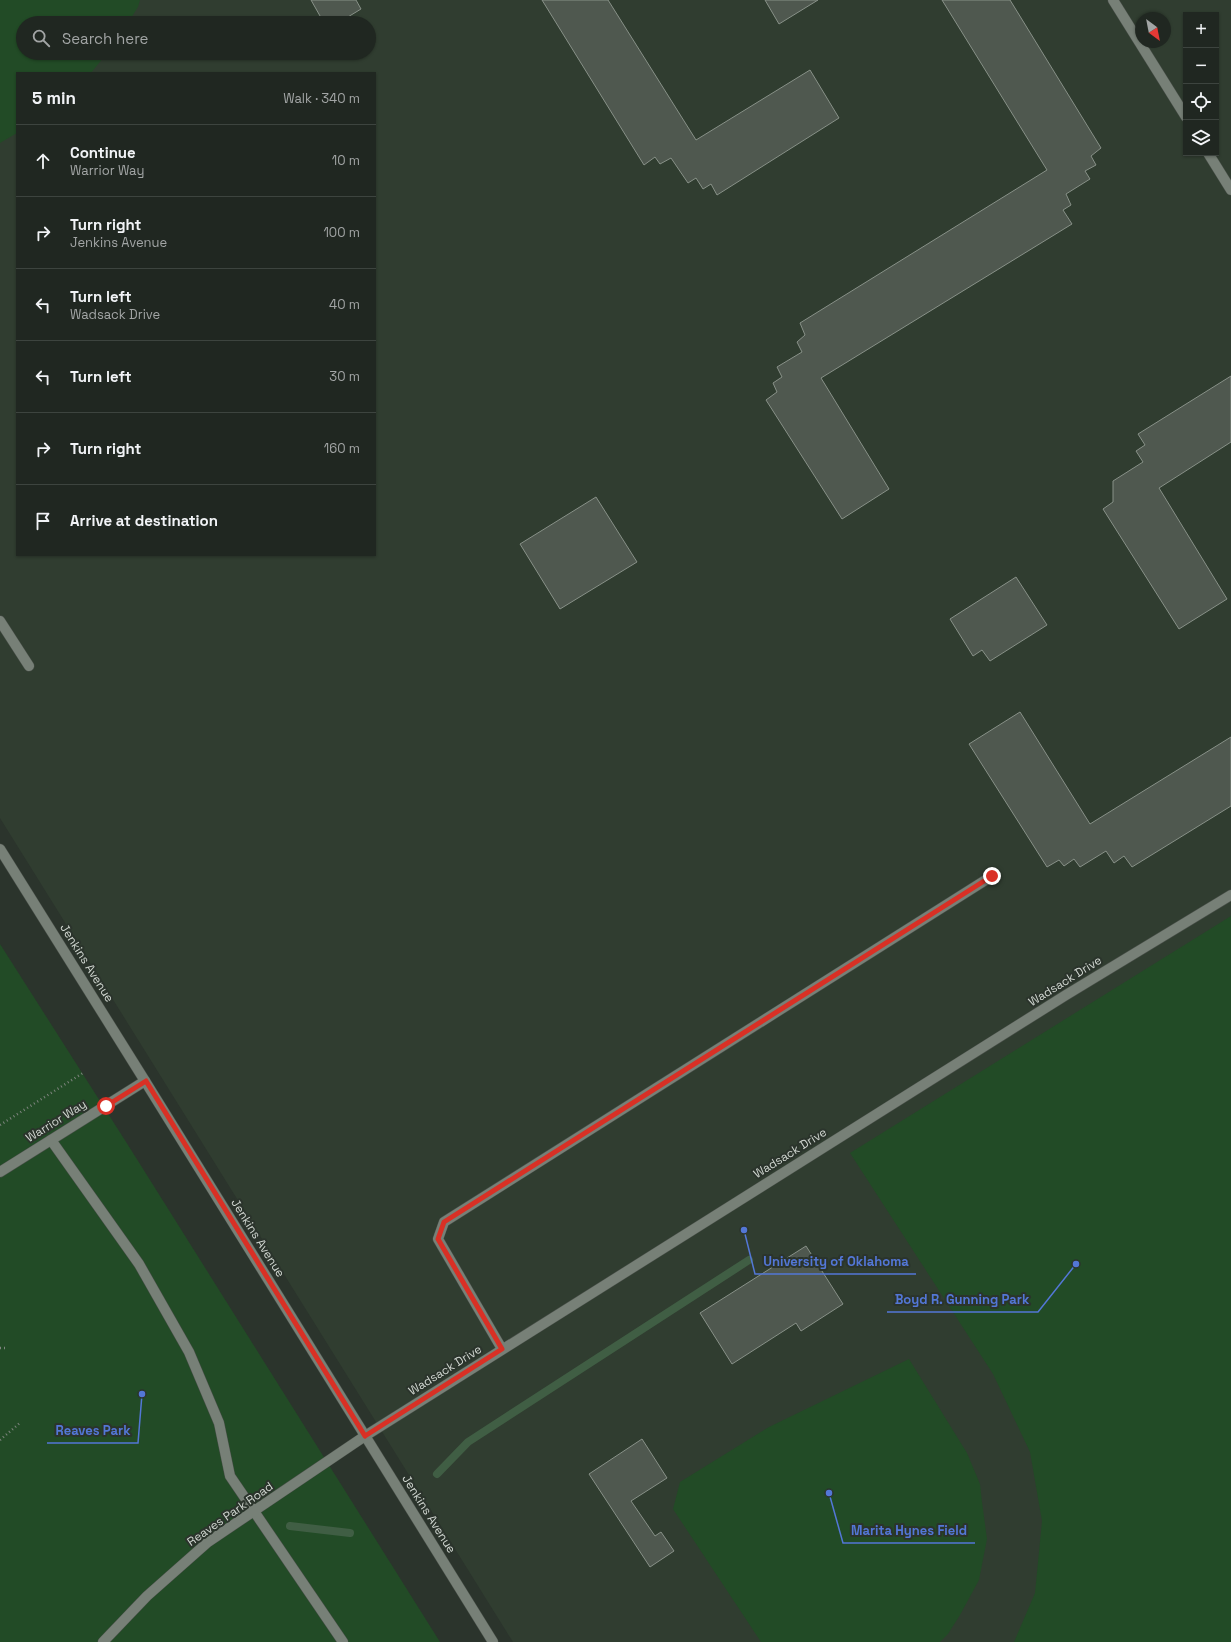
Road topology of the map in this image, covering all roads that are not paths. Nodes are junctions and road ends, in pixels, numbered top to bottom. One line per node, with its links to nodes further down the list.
1 (1113, 0): 2 (street)
2 (1183, 112)
3 (1210, 156): 4 (street)
4 (1231, 190)
5 (0, 621): 6 (street)
6 (29, 666)
7 (0, 849): 10 (street, Jenkins Avenue)
8 (992, 876): 13 (street)
9 (1231, 895): 13 (street, Wadsack Drive)
10 (146, 1081): 11 (street, Warrior Way); 14 (street, Jenkins Avenue)
11 (51, 1140): 12 (street, Warrior Way); 15 (street)
12 (0, 1172)
13 (502, 1349): 14 (street, Wadsack Drive)
14 (365, 1436): 15 (street, Reaves Park Road); 18 (street, Jenkins Avenue)
15 (254, 1511): 16 (street, Reaves Park Road); 17 (street)
16 (103, 1642)
17 (343, 1642)
18 (493, 1642)

